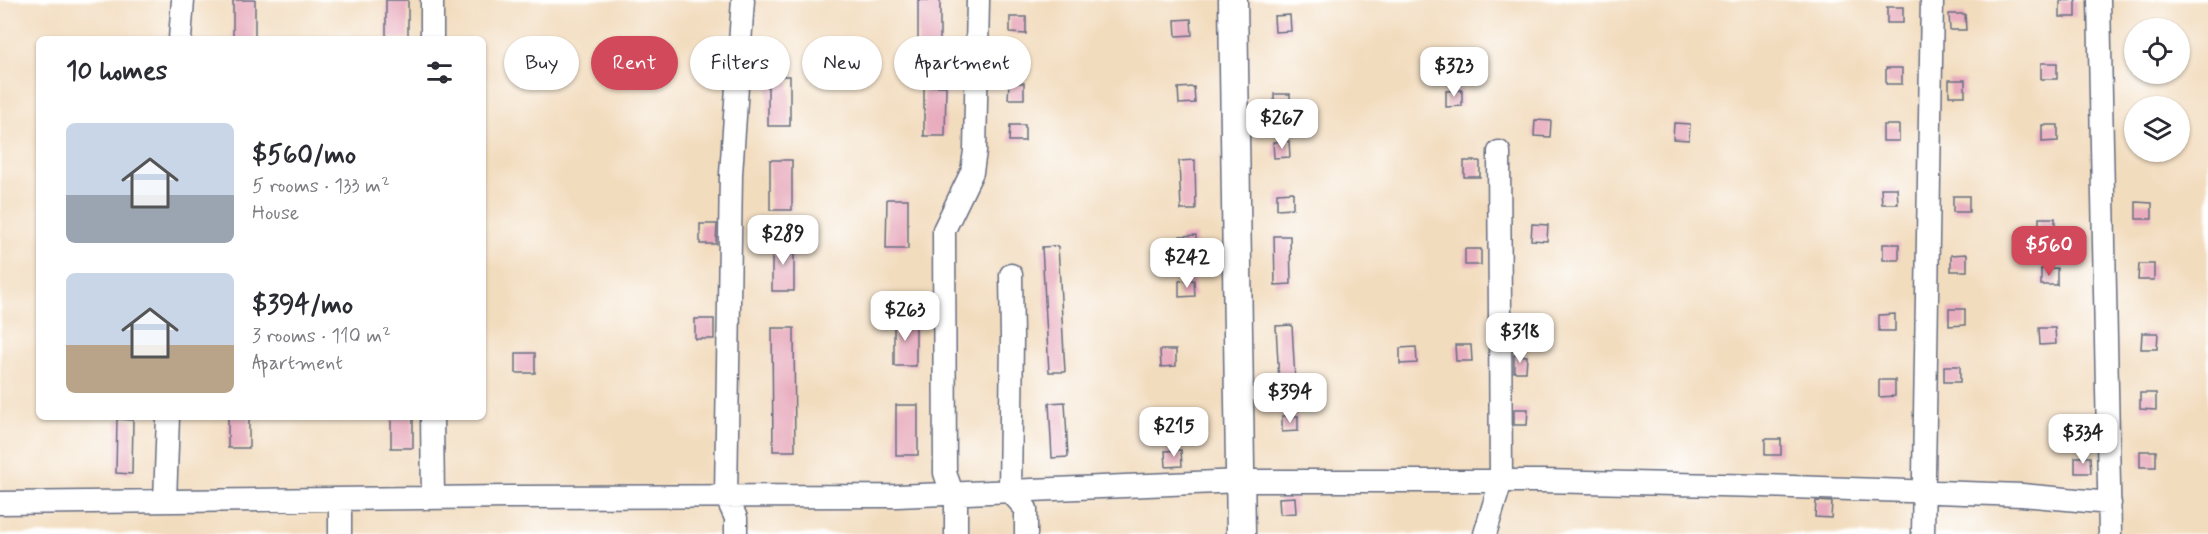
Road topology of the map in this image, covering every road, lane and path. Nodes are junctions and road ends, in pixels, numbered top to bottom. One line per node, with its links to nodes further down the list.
1 (183, 0): 8 (street)
2 (432, 0): 9 (street)
3 (743, 0): 19 (street)
4 (978, 0): 18 (street)
5 (1233, 0): 14 (main road)
6 (1932, 0): 17 (street)
7 (2099, 0): 24 (street)
8 (180, 36)
9 (432, 36)
10 (1499, 152): 15 (street)
11 (1011, 275): 16 (street)
12 (168, 420): 22 (street)
13 (432, 420): 20 (street)
14 (1240, 481): 15 (street); 16 (street); 29 (main road)
15 (1501, 481): 17 (street); 30 (street)
16 (1010, 491): 18 (street); 28 (street)
17 (1923, 492): 24 (street); 31 (street)
18 (951, 493): 19 (street); 27 (street)
19 (726, 496): 20 (street); 26 (street)
20 (433, 498): 21 (street)
21 (340, 499): 22 (street); 25 (street)
22 (165, 501): 23 (street)
23 (0, 503)
24 (2110, 503): 32 (street)
25 (340, 534)
26 (736, 534)
27 (956, 534)
28 (1026, 534)
29 (1241, 534)
30 (1485, 534)
31 (1923, 534)
32 (2110, 534)

